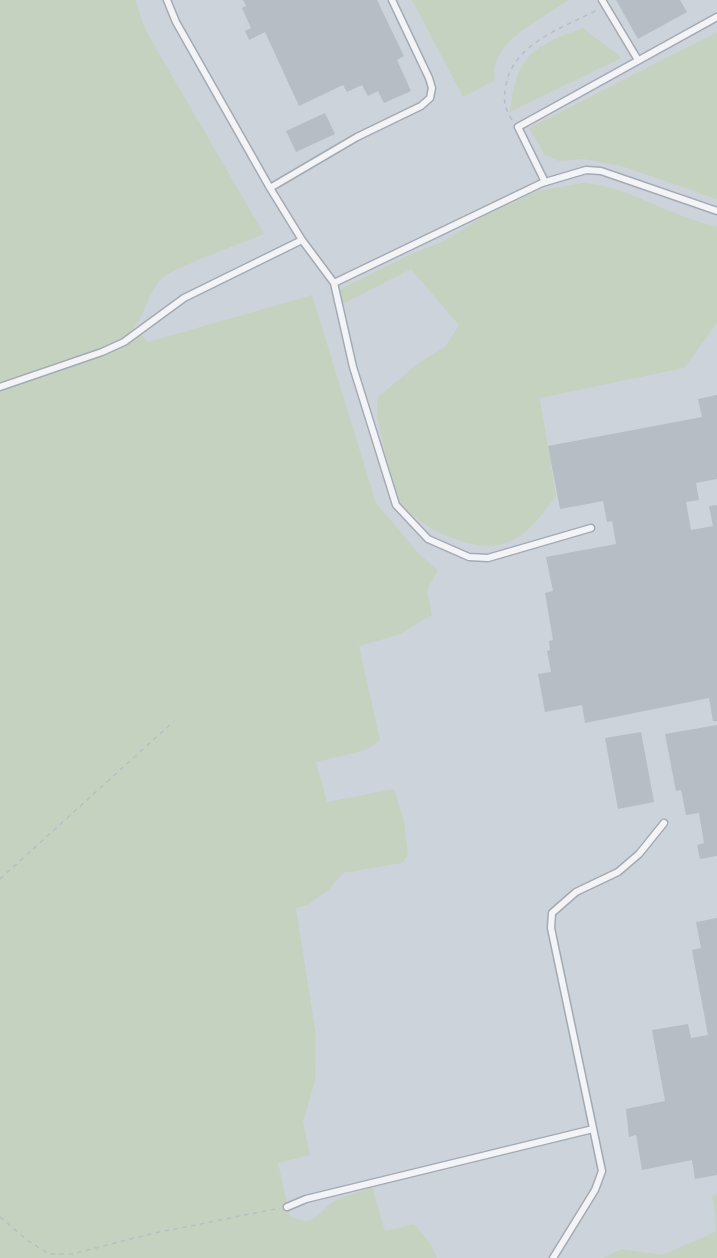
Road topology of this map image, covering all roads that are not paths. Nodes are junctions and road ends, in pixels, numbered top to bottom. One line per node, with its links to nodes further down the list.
1 (167, 0): 7 (lane)
2 (392, 0): 7 (lane)
3 (604, 3): 5 (lane)
4 (717, 17): 5 (lane)
5 (638, 60): 6 (lane)
6 (545, 182): 8 (lane); 10 (lane)
7 (270, 188): 9 (lane)
8 (717, 211)
9 (302, 240): 10 (lane); 11 (lane)
10 (334, 283): 12 (lane)
11 (0, 387)
12 (591, 528)
13 (664, 823): 14 (lane)
14 (593, 1129): 15 (lane); 16 (lane)
15 (287, 1207)
16 (553, 1258)

